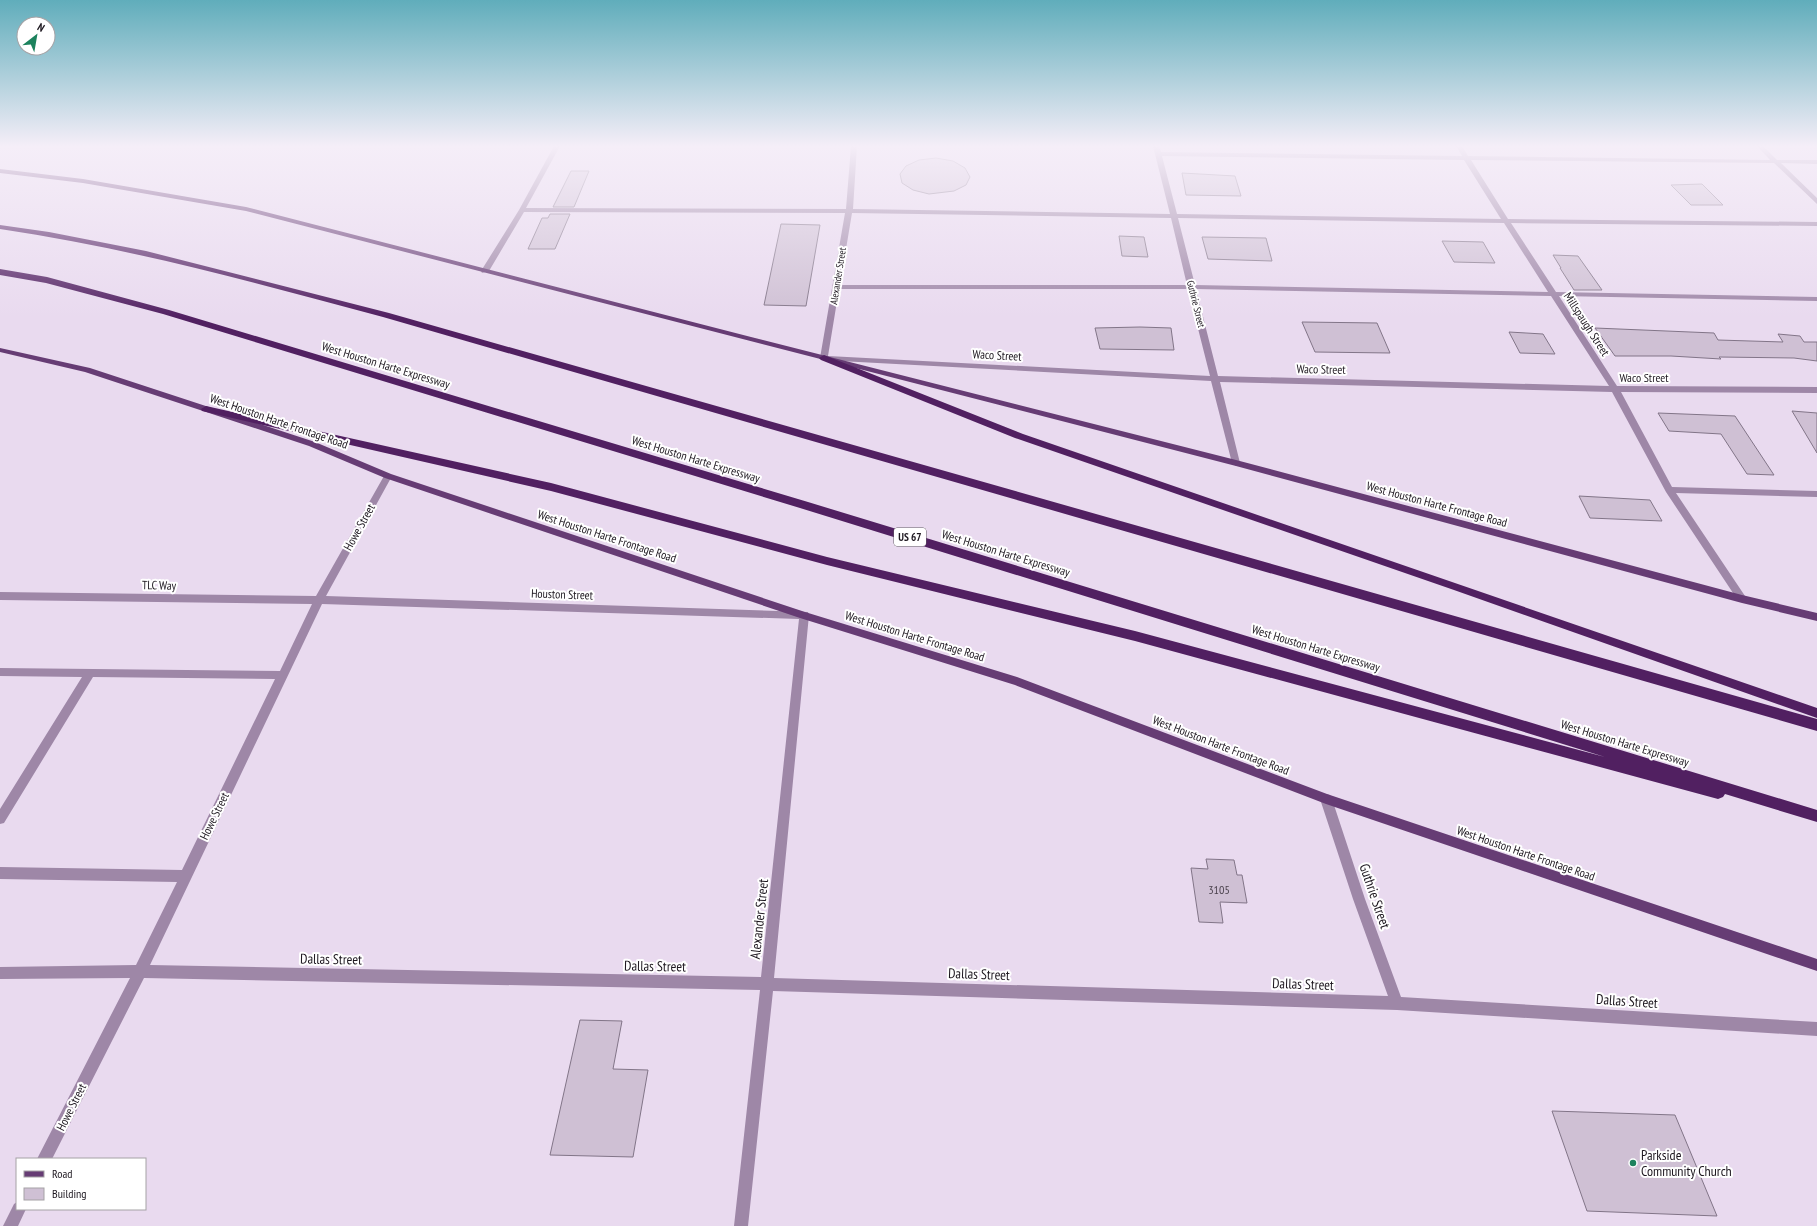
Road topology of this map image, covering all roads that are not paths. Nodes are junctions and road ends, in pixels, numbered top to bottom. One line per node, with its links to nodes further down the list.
1 (212, 203): 13 (main road, West Houston Harte Frontage Road)
2 (526, 203): 6 (street)
3 (850, 203): 7 (street, Alexander Street)
4 (1171, 203): 8 (street, Guthrie Street)
5 (1495, 203): 9 (street, Millspaugh Street)
6 (522, 210): 7 (street); 13 (street)
7 (849, 211): 8 (street); 14 (street, Alexander Street)
8 (1174, 216): 9 (street); 15 (street, Guthrie Street)
9 (1506, 221): 10 (street); 16 (street, Millspaugh Street)
10 (1817, 224)
11 (0, 227): 37 (highway)
12 (0, 272): 39 (highway, West Houston Harte Expressway / US 67)
13 (485, 272): 19 (main road, West Houston Harte Frontage Road)
14 (836, 287): 15 (street); 19 (street, Alexander Street)
15 (1192, 287): 16 (street); 20 (street, Guthrie Street)
16 (1554, 295): 17 (street); 21 (street, Millspaugh Street)
17 (1817, 299)
18 (0, 350): 23 (main road, West Houston Harte Frontage Road)
19 (824, 358): 20 (street, Waco Street); 24 (main road, West Houston Harte Frontage Road); 36 (highway)
20 (1216, 379): 21 (street, Waco Street); 24 (street, Guthrie Street)
21 (1615, 388): 22 (street, Waco Street); 26 (street, Millspaugh Street)
22 (1817, 390)
23 (206, 409): 25 (main road, West Houston Harte Frontage Road); 41 (highway)
24 (1236, 462): 29 (main road, West Houston Harte Frontage Road)
25 (388, 476): 30 (street, Howe Street); 31 (main road, West Houston Harte Frontage Road)
26 (1669, 490): 27 (street); 29 (street, Millspaugh Street)
27 (1817, 494)
28 (0, 596): 30 (street, TLC Way)
29 (1742, 599): 32 (main road, West Houston Harte Frontage Road)
30 (319, 600): 31 (street, Houston Street); 35 (street, Howe Street)
31 (804, 615): 38 (main road, West Houston Harte Frontage Road); 47 (street, Alexander Street)
32 (1817, 617)
33 (0, 672): 34 (street)
34 (90, 673): 35 (street); 40 (street)
35 (282, 675): 43 (street, Howe Street)
36 (1817, 713)
37 (1817, 725)
38 (1326, 799): 44 (main road, West Houston Harte Frontage Road); 48 (street, Guthrie Street)
39 (1817, 816)
40 (0, 819)
41 (1817, 820)
42 (0, 873): 43 (street)
43 (185, 876): 45 (street, Howe Street)
44 (1817, 965)
45 (140, 971): 46 (street, Dallas Street); 47 (street, Dallas Street); 50 (street, Howe Street)
46 (0, 973)
47 (767, 984): 48 (street, Dallas Street); 53 (street, Alexander Street)
48 (1397, 1003): 49 (street, Dallas Street)
49 (1817, 1029)
50 (45, 1158)
51 (18, 1210): 52 (street)
52 (10, 1226)
53 (741, 1226)

